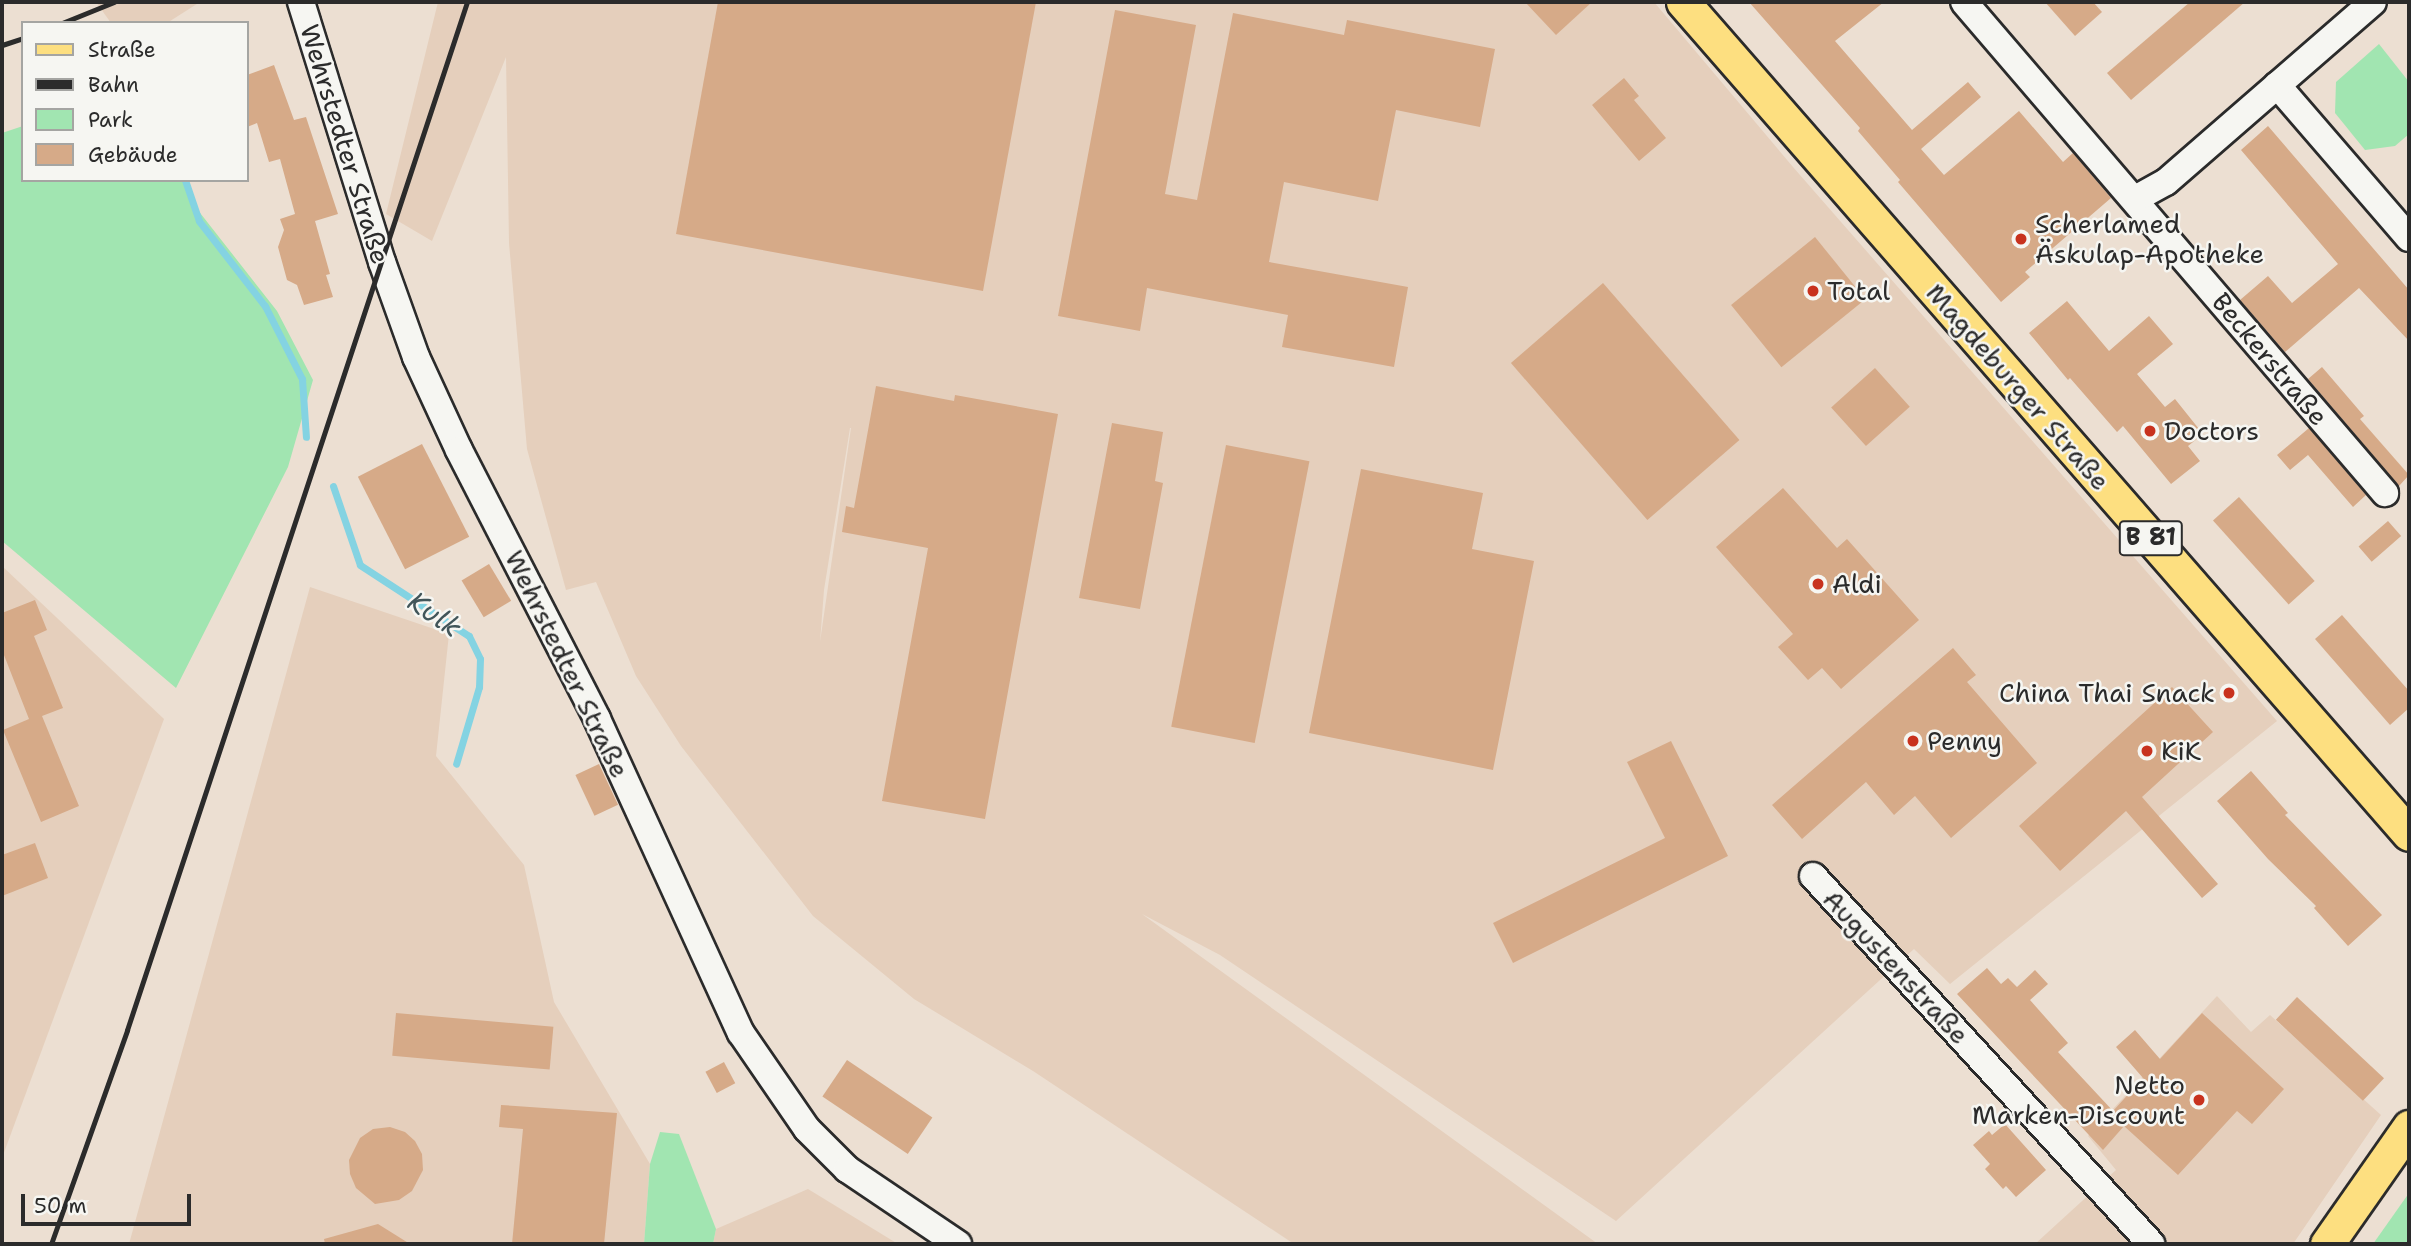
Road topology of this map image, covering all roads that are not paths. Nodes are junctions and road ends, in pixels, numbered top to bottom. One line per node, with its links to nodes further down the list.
1 (301, 2): 12 (street, Wehrstedter Straße)
2 (1683, 2): 9 (main road, Magdeburger Straße / B 81)
3 (1964, 2): 6 (street, Beckerstraße)
4 (2373, 2): 5 (street)
5 (2277, 85): 6 (street); 7 (street)
6 (2135, 199): 8 (street, Beckerstraße)
7 (2409, 238)
8 (2385, 493)
9 (2409, 834)
10 (1812, 876): 13 (street, Augustenstraße)
11 (2409, 1127): 14 (main road)
12 (958, 1244)
13 (2151, 1244)
14 (2327, 1244)

